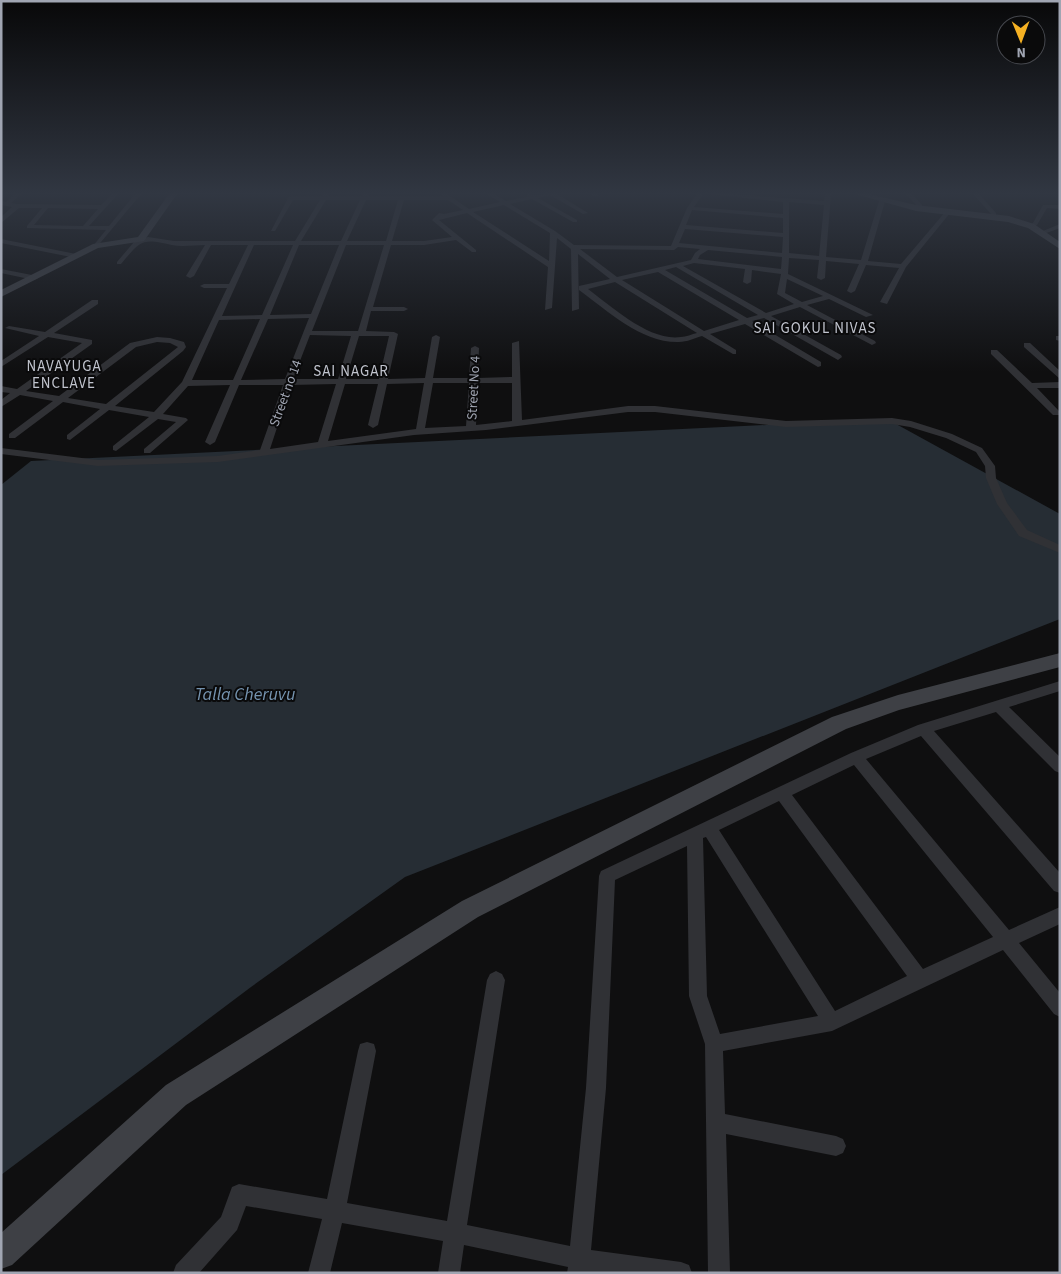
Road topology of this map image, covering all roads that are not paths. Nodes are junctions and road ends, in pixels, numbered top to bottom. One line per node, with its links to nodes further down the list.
1 (63, 253): 19 (street)
2 (81, 253): 19 (street)
3 (127, 253): 23 (street)
4 (204, 253): 31 (street)
5 (247, 253): 37 (street)
6 (292, 253): 51 (street)
7 (339, 253): 49 (street, Street no 14)
8 (385, 253): 45 (street)
9 (533, 253): 25 (street)
10 (553, 253): 25 (street)
11 (574, 253): 47 (street)
12 (582, 253): 34 (street)
13 (699, 253): 21 (street)
14 (779, 253): 18 (street)
15 (824, 253): 20 (street)
16 (867, 253): 22 (street)
17 (913, 253): 26 (street)
18 (786, 254): 20 (street); 30 (street)
19 (76, 256): 32 (street)
20 (824, 258): 22 (street); 33 (street)
21 (694, 261): 24 (street); 27 (street)
22 (864, 261): 26 (street); 38 (street)
23 (119, 263)
24 (677, 265): 28 (street); 50 (street)
25 (552, 266): 44 (street)
26 (903, 266): 42 (street)
27 (749, 269): 30 (street); 35 (street)
28 (660, 270): 34 (street); 53 (street)
29 (1, 271): 32 (street)
30 (785, 273): 40 (street); 43 (street)
31 (190, 276)
32 (34, 278): 39 (street)
33 (821, 278)
34 (615, 279): 56 (street); 56 (street)
35 (748, 282)
36 (204, 286): 37 (street)
37 (231, 286): 52 (street)
38 (851, 291)
39 (1, 294)
40 (830, 296): 43 (street); 48 (street)
41 (95, 302): 57 (street)
42 (884, 302)
43 (801, 305): 50 (street); 61 (street)
44 (548, 308)
45 (368, 309): 46 (street); 58 (street)
46 (404, 309)
47 (575, 310)
48 (869, 315)
49 (314, 316): 51 (street); 55 (street, Street no 14)
50 (765, 316): 53 (street); 66 (street)
51 (264, 317): 52 (street); 77 (street)
52 (216, 318): 76 (street)
53 (747, 322): 56 (street); 68 (street)
54 (9, 328): 57 (street)
55 (308, 333): 58 (street); 74 (street, Street no 14)
56 (703, 333): 64 (street)
57 (46, 334): 67 (street); 81 (street)
58 (359, 334): 72 (street); 75 (street)
59 (436, 336): 73 (street)
60 (516, 342): 71 (street)
61 (872, 342)
62 (1027, 345): 69 (street)
63 (475, 348): 70 (street, Street No 4)
64 (733, 352)
65 (994, 352): 79 (street)
66 (838, 357)
67 (4, 362)
68 (818, 364)
69 (1060, 376)
70 (473, 380): 71 (street); 73 (street); 89 (street, Street No 4)
71 (516, 380): 87 (street)
72 (382, 381): 73 (street); 75 (street); 88 (street)
73 (429, 381): 90 (street)
74 (288, 382): 75 (street); 77 (street); 98 (street, Street no 14)
75 (341, 382): 94 (street)
76 (186, 383): 77 (street); 86 (street)
77 (235, 383): 93 (street)
78 (1060, 385): 79 (street)
79 (1030, 386): 85 (street)
80 (1, 389): 81 (street)
81 (18, 391): 82 (street); 83 (street)
82 (61, 399): 84 (street); 84 (street); 91 (street)
83 (1, 404)
84 (110, 407): 86 (street); 92 (street)
85 (1056, 413)
86 (158, 414): 95 (street); 96 (street)
87 (517, 423): 89 (street); 99 (street)
88 (373, 425)
89 (471, 428): 90 (street)
90 (420, 432): 94 (street)
91 (12, 436)
92 (70, 438)
93 (210, 442)
94 (322, 445): 98 (street)
95 (116, 448)
96 (147, 451)
97 (1, 452): 98 (street)
98 (264, 453)
99 (1060, 549)
100 (1060, 660): 121 (street)
101 (1060, 686): 102 (street)
102 (999, 706): 103 (street); 105 (street)
103 (923, 729): 104 (street); 108 (street)
104 (856, 757): 106 (street); 110 (street)
105 (1060, 766)
106 (782, 793): 107 (street); 111 (street)
107 (702, 832): 114 (street); 115 (street); 122 (street)
108 (1060, 885)
109 (1060, 915): 110 (street)
110 (1006, 940): 111 (street); 113 (street)
111 (920, 979): 114 (street)
112 (496, 980): 120 (street)
113 (1060, 1008)
114 (832, 1022): 115 (street)
115 (714, 1044): 117 (street)
116 (367, 1051): 119 (street)
117 (716, 1122): 118 (street); 127 (street)
118 (836, 1146)
119 (335, 1211): 120 (street); 123 (street); 124 (street)
120 (456, 1233): 122 (street); 125 (street)
121 (1, 1254)
122 (578, 1266): 126 (street)
123 (184, 1273)
124 (319, 1273)
125 (449, 1273)
126 (681, 1273)
127 (719, 1273)

